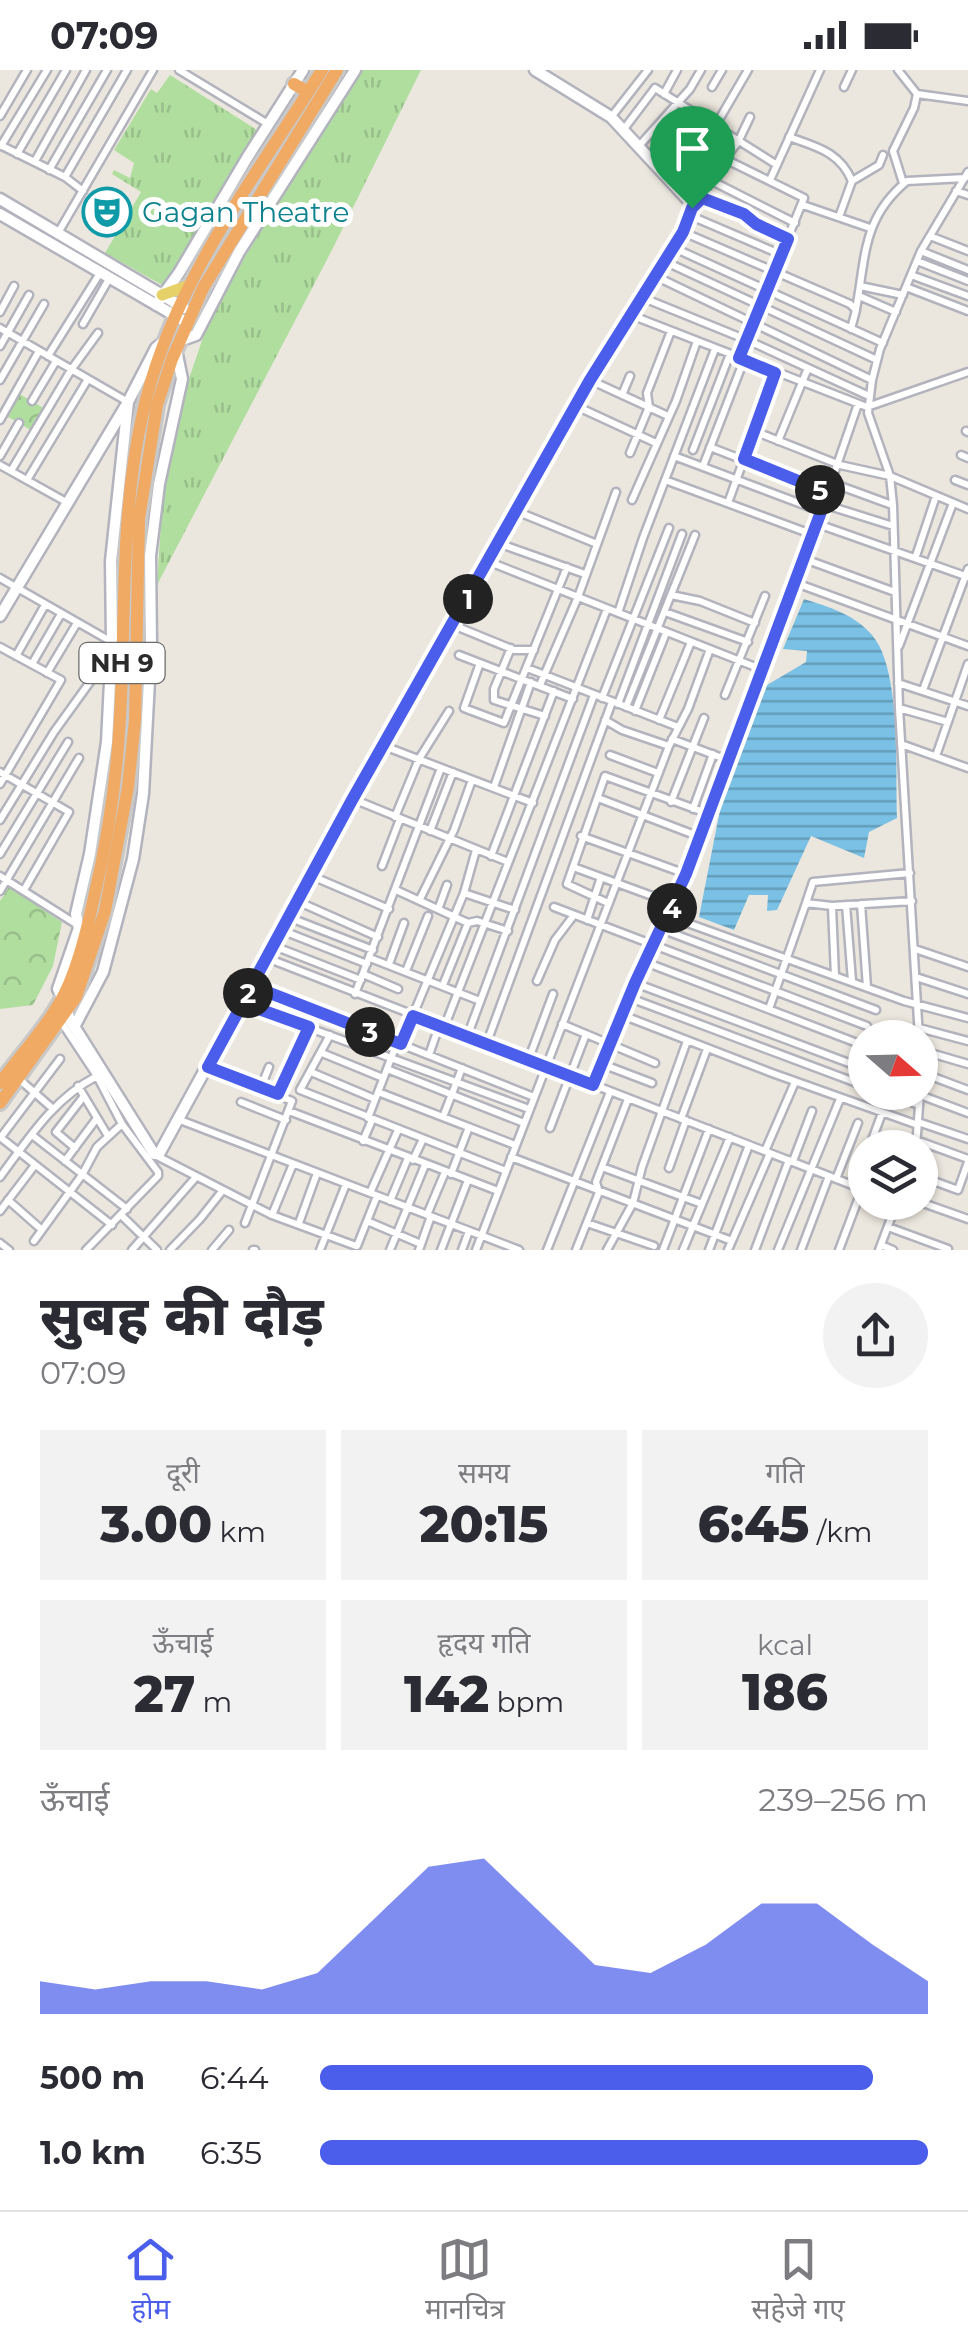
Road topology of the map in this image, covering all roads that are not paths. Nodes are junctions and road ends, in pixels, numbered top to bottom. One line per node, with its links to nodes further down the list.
1 (27, 70): 32 (street)
2 (46, 70): 41 (street)
3 (66, 70): 43 (street)
4 (86, 70): 46 (street)
5 (107, 70): 48 (street)
6 (127, 70): 51 (street)
7 (153, 70): 56 (street)
8 (179, 70): 36 (street)
9 (303, 70): 23 (street)
10 (322, 70): 26 (highway, NH 9)
11 (336, 70): 100 (highway, NH 9)
12 (355, 70): 112 (street)
13 (525, 70): 29 (street)
14 (535, 70): 29 (street)
15 (648, 70): 33 (street)
16 (678, 70): 27 (street)
17 (701, 70): 31 (street)
18 (722, 70): 24 (street)
19 (748, 70): 37 (street)
20 (820, 70): 39 (street)
21 (852, 70): 25 (street)
22 (898, 70): 28 (street)
23 (294, 84): 26 (highway); 36 (street)
24 (712, 87)
25 (844, 87)
26 (308, 92): 84 (highway, NH 9)
27 (664, 94): 31 (street); 38 (street)
28 (917, 94): 30 (street); 55 (street)
29 (578, 98): 33 (street); 49 (street)
30 (968, 101)
31 (678, 104): 35 (street); 42 (street)
32 (0, 116)
33 (612, 117): 38 (street)
34 (750, 117): 40 (street)
35 (699, 118): 37 (street); 49 (street)
36 (268, 124): 93 (street)
37 (715, 128): 40 (street); 58 (street)
38 (624, 129): 42 (street)
39 (789, 137): 47 (street); 54 (street)
40 (738, 142): 45 (street); 47 (street)
41 (1, 146): 43 (street)
42 (639, 146): 49 (street)
43 (17, 154): 46 (street)
44 (883, 155): 54 (street)
45 (725, 159): 52 (street); 53 (street)
46 (34, 161): 48 (street)
47 (776, 165): 53 (street)
48 (50, 170): 51 (street)
49 (663, 172): 58 (street)
50 (966, 175): 55 (street); 57 (street)
51 (66, 177): 56 (street)
52 (710, 180): 60 (street); 66 (street)
53 (770, 180): 62 (street)
54 (852, 181): 65 (street)
55 (903, 183): 67 (street)
56 (82, 191): 69 (street)
57 (956, 191): 59 (street); 70 (street)
58 (677, 192): 63 (street)
59 (968, 195)
60 (702, 198): 63 (street); 71 (street)
61 (0, 199): 69 (street)
62 (803, 204): 65 (street); 66 (street)
63 (692, 212): 68 (street); 75 (street)
64 (0, 214): 80 (street)
65 (840, 217): 67 (street)
66 (795, 223): 71 (street)
67 (870, 228): 86 (street)
68 (683, 232): 72 (street); 79 (street)
69 (58, 233): 93 (street)
70 (930, 236): 73 (street); 74 (street)
71 (788, 239): 75 (street)
72 (672, 247): 76 (street); 87 (street)
73 (922, 251): 77 (street); 78 (street)
74 (968, 251)
75 (782, 255): 79 (street)
76 (664, 261): 82 (street); 95 (street)
77 (917, 261): 81 (street); 83 (street)
78 (968, 270)
79 (775, 272): 87 (street); 96 (street)
80 (105, 275): 93 (street); 102 (street); 117 (street)
81 (911, 275): 88 (street); 91 (street)
82 (654, 276): 92 (street); 103 (street)
83 (968, 281)
84 (190, 285): 93 (main road); 100 (highway, NH 9)
85 (14, 286): 98 (street)
86 (860, 286): 88 (street); 90 (street)
87 (769, 290): 95 (street); 104 (street)
88 (904, 291): 97 (street); 99 (street)
89 (29, 295): 105 (street)
90 (859, 296): 96 (street); 99 (street)
91 (968, 296)
92 (641, 297): 101 (street); 108 (street)
93 (159, 300): 100 (street)
94 (44, 304): 109 (street)
95 (762, 307): 103 (street); 119 (street)
96 (856, 310): 104 (street)
97 (968, 311)
98 (0, 312)
99 (896, 312): 111 (street)
100 (182, 313): 112 (highway, NH 9)
101 (631, 315): 106 (street); 128 (street)
102 (83, 324)
103 (754, 324): 108 (street); 129 (street)
104 (851, 329): 111 (street)
105 (4, 331): 109 (street); 113 (street)
106 (671, 332): 110 (street); 138 (street)
107 (98, 333): 122 (street)
108 (747, 340): 118 (street); 121 (street)
109 (23, 342): 115 (street); 127 (street)
110 (697, 342): 114 (street); 139 (street)
111 (883, 343): 119 (street)
112 (174, 344): 134 (street); 216 (highway, NH 9); 297 (highway, NH 9); 298 (street)
113 (0, 346)
114 (716, 349): 116 (street); 150 (street)
115 (39, 351): 117 (street); 135 (street)
116 (730, 354): 118 (street); 147 (street)
117 (48, 356): 120 (street)
118 (742, 359): 124 (street); 146 (street)
119 (877, 360): 129 (street)
120 (56, 361): 122 (street); 133 (street)
121 (808, 368): 130 (street); 132 (street)
122 (71, 370): 126 (street); 155 (street)
123 (968, 372): 137 (street)
124 (775, 373): 130 (street); 142 (street)
125 (630, 376): 131 (street)
126 (88, 379): 134 (street); 157 (street)
127 (0, 380)
128 (590, 380): 131 (street); 136 (street)
129 (872, 380): 132 (street)
130 (802, 383): 137 (street); 144 (street)
131 (622, 395): 138 (street)
132 (868, 396): 137 (street)
133 (32, 401)
134 (128, 402): 169 (street); 216 (street)
135 (4, 405): 140 (street)
136 (576, 406): 143 (street); 173 (street)
137 (863, 406): 153 (street); 156 (street)
138 (649, 407): 139 (street); 143 (street)
139 (668, 416): 145 (street)
140 (0, 420)
141 (19, 424): 149 (street)
142 (754, 432): 144 (street); 151 (street)
143 (637, 434): 145 (street); 148 (street)
144 (778, 441): 153 (street)
145 (656, 443): 166 (street)
146 (710, 447): 151 (street); 154 (street)
147 (693, 450)
148 (630, 453)
149 (0, 456)
150 (674, 456): 154 (street); 158 (street)
151 (744, 459): 159 (street); 164 (street)
152 (0, 464): 155 (street)
153 (840, 464): 156 (street); 161 (street)
154 (703, 466): 159 (street)
155 (11, 471): 157 (street)
156 (890, 476): 165 (street); 170 (street)
157 (28, 480): 169 (street)
158 (665, 480): 167 (street); 203 (street)
159 (736, 480): 167 (street); 171 (street)
160 (955, 480): 162 (street)
161 (832, 483): 164 (street); 170 (street)
162 (968, 485)
163 (616, 492): 181 (street)
164 (828, 493): 171 (street)
165 (936, 496): 168 (street); 183 (street)
166 (632, 500)
167 (728, 503): 178 (street)
168 (953, 503): 172 (street); 186 (street)
169 (69, 504): 192 (street)
170 (893, 505): 175 (street)
171 (822, 507): 174 (street); 175 (street)
172 (968, 509)
173 (516, 511): 180 (street); 181 (street)
174 (815, 523): 178 (street); 182 (street)
175 (893, 526): 182 (street)
176 (669, 528): 205 (street)
177 (682, 534): 211 (street)
178 (811, 534): 184 (street)
179 (695, 535): 195 (street)
180 (498, 543): 185 (street); 187 (street)
181 (597, 544): 188 (street)
182 (894, 548): 183 (street); 194 (street)
183 (916, 556): 186 (street)
184 (802, 558): 191 (street); 194 (street)
185 (488, 561): 193 (street); 210 (street)
186 (930, 562): 189 (street); 209 (street)
187 (567, 567): 188 (street); 193 (street)
188 (585, 574): 197 (street)
189 (967, 574): 213 (street)
190 (0, 578): 192 (street)
191 (796, 583): 206 (street); 230 (street)
192 (17, 588): 198 (street); 199 (street)
193 (557, 590): 197 (street); 220 (street)
194 (896, 592): 206 (street)
195 (671, 596): 201 (street); 208 (street)
196 (765, 596): 208 (street)
197 (578, 597): 200 (street); 233 (street)
198 (4, 600): 204 (street)
199 (45, 605): 202 (street); 223 (street)
200 (607, 609): 203 (street); 238 (street)
201 (665, 612): 212 (street); 215 (street)
202 (60, 614): 207 (street); 226 (street)
203 (618, 614): 205 (street)
204 (0, 616)
205 (634, 620): 211 (street); 242 (street)
206 (896, 620): 209 (street); 222 (street)
207 (77, 623): 216 (street); 232 (street)
208 (756, 623): 215 (street)
209 (907, 624): 213 (street); 222 (street)
210 (453, 625): 219 (street); 262 (street)
211 (648, 625): 212 (street); 245 (street)
212 (662, 631): 214 (street); 248 (street); 252 (street)
213 (944, 637): 217 (street); 239 (street)
214 (692, 642): 221 (street); 256 (street)
215 (748, 642): 225 (street)
216 (117, 644): 345 (highway, NH 9)
217 (968, 646)
218 (0, 648): 223 (street)
219 (511, 648): 220 (street); 231 (street)
220 (534, 650): 229 (street)
221 (710, 650): 225 (street); 258 (street)
222 (896, 652): 236 (street)
223 (16, 656): 226 (street)
224 (459, 656): 227 (street)
225 (737, 660): 230 (street); 241 (street)
226 (32, 664): 232 (street)
227 (480, 664): 231 (street); 246 (street)
228 (968, 664): 244 (street)
229 (527, 668): 233 (street); 234 (street)
230 (764, 670): 269 (street)
231 (502, 672): 234 (street); 246 (street)
232 (48, 673): 273 (street)
233 (546, 676): 237 (street); 238 (street)
234 (526, 681): 237 (street); 246 (street); 250 (street)
235 (90, 682): 277 (street)
236 (898, 682): 239 (street); 249 (street)
237 (540, 685): 240 (street)
238 (576, 688): 242 (street); 243 (street)
239 (923, 690): 244 (street)
240 (554, 691): 243 (street); 253 (street)
241 (725, 695)
242 (598, 697): 245 (street); 331 (street)
243 (573, 699): 285 (street)
244 (955, 701): 247 (street); 257 (street)
245 (615, 703): 248 (street); 255 (street)
246 (512, 706): 250 (street)
247 (968, 706)
248 (626, 707): 252 (street)
249 (899, 708): 257 (street); 261 (street)
250 (522, 710): 253 (street); 278 (street)
251 (449, 711): 268 (street)
252 (636, 711): 256 (street)
253 (544, 716): 281 (street)
254 (704, 718): 263 (street)
255 (605, 720): 260 (street); 399 (street)
256 (659, 720): 258 (street)
257 (948, 722): 266 (street)
258 (678, 727): 260 (street)
259 (68, 742): 279 (street)
260 (670, 742): 263 (street); 274 (street)
261 (901, 744): 266 (street); 306 (street)
262 (384, 746): 268 (street); 283 (street)
263 (694, 748): 264 (street); 286 (street)
264 (713, 754): 269 (street); 287 (street)
265 (610, 755): 274 (street)
266 (936, 756): 271 (street)
267 (79, 758): 284 (street)
268 (419, 760): 270 (street); 290 (street)
269 (730, 761): 288 (street)
270 (441, 768): 272 (street); 292 (street)
271 (968, 768)
272 (453, 772): 275 (street); 293 (street)
273 (3, 773): 276 (street); 277 (street)
274 (658, 773): 280 (street)
275 (472, 780): 278 (street); 296 (street)
276 (0, 784)
277 (22, 784): 279 (street); 291 (street)
278 (494, 787): 281 (street)
279 (37, 794): 284 (street); 301 (street)
280 (650, 794): 282 (street); 286 (street); 289 (street)
281 (515, 796): 285 (street); 302 (street)
282 (598, 798): 289 (street); 294 (street)
283 (352, 800): 290 (street); 308 (street)
284 (52, 802): 310 (street); 313 (street)
285 (533, 802): 303 (street)
286 (671, 802): 287 (street)
287 (693, 809): 288 (street)
288 (709, 814): 295 (street)
289 (642, 815): 295 (street); 300 (street)
290 (398, 818): 292 (street); 304 (street)
291 (0, 820)
292 (419, 827): 293 (street); 314 (street)
293 (430, 831): 296 (street)
294 (583, 837): 300 (street); 317 (street)
295 (700, 837): 307 (street)
296 (449, 839): 299 (street); 318 (street)
297 (119, 846): 298 (highway); 345 (highway, NH 9)
298 (135, 850): 387 (street)
299 (476, 850): 302 (street); 316 (street)
300 (628, 852): 307 (street); 311 (street)
301 (0, 854)
302 (491, 856): 303 (street)
303 (508, 862): 321 (street)
304 (382, 866)
305 (576, 868): 309 (street)
306 (910, 873): 319 (street); 323 (street)
307 (686, 874): 324 (street)
308 (312, 876): 320 (street); 330 (street)
309 (601, 877): 311 (street); 317 (street)
310 (3, 878): 313 (street); 315 (street)
311 (616, 882): 322 (street); 324 (street)
312 (447, 886): 329 (street)
313 (24, 890): 345 (street)
314 (396, 890): 318 (street); 330 (street)
315 (0, 891)
316 (464, 893): 321 (street); 334 (street)
317 (594, 898): 322 (street); 337 (street)
318 (420, 899): 329 (street)
319 (912, 900): 325 (street); 349 (street)
320 (297, 901): 336 (street); 346 (street)
321 (493, 902): 331 (street); 340 (street)
322 (608, 903): 341 (street)
323 (806, 903): 328 (street); 352 (street)
324 (674, 904): 335 (street)
325 (861, 904): 326 (street); 367 (street)
326 (846, 905): 328 (street); 363 (street)
327 (554, 906): 332 (street)
328 (832, 906): 358 (street)
329 (439, 907): 334 (street)
330 (389, 909): 346 (street)
331 (515, 910): 344 (street)
332 (574, 914): 337 (street); 362 (street)
333 (428, 916): 356 (street)
334 (452, 916): 338 (street); 361 (street)
335 (668, 916): 342 (street); 352 (street)
336 (288, 917): 343 (street); 351 (street)
337 (587, 920): 341 (street)
338 (468, 923): 340 (street); 365 (street)
339 (404, 924): 354 (street)
340 (485, 924): 344 (street); 369 (street)
341 (599, 925): 347 (street); 386 (street)
342 (661, 929): 347 (street); 357 (street)
343 (282, 930): 348 (street); 351 (street)
344 (508, 931): 375 (street)
345 (83, 937): 380 (highway, NH 9); 380 (highway, NH 9)
346 (378, 937): 351 (street)
347 (652, 945): 353 (street); 370 (street)
348 (274, 946): 350 (street); 359 (street)
349 (916, 949): 355 (street); 360 (street)
350 (268, 958): 366 (street); 371 (street)
351 (370, 958): 354 (street); 359 (street)
352 (788, 958): 357 (street); 358 (street)
353 (645, 962): 364 (street); 378 (street)
354 (388, 964): 356 (street)
355 (968, 967)
356 (406, 972): 361 (street)
357 (782, 974): 370 (street); 379 (street)
358 (835, 976): 363 (street)
359 (362, 977): 368 (street); 371 (street)
360 (916, 977): 373 (street); 376 (street)
361 (428, 980): 365 (street); 382 (street)
362 (537, 981)
363 (852, 981): 367 (street)
364 (635, 983): 374 (street); 408 (street)
365 (443, 985): 369 (street)
366 (252, 986): 377 (street); 397 (street)
367 (867, 987): 376 (street)
368 (398, 989)
369 (458, 992): 375 (street); 389 (street)
370 (775, 992): 378 (street); 384 (street)
371 (355, 994): 382 (street)
372 (553, 994): 406 (street)
373 (968, 994)
374 (630, 998): 381 (street); 421 (street)
375 (480, 1001): 393 (street)
376 (917, 1002): 383 (street); 385 (street)
377 (242, 1003): 388 (street); 412 (street)
378 (769, 1009): 394 (street)
379 (876, 1010)
380 (60, 1014): 387 (street); 417 (street); 419 (highway, NH 9); 424 (highway, NH 9)
381 (622, 1014): 396 (street); 398 (street)
382 (413, 1016): 389 (street); 397 (street)
383 (968, 1018)
384 (851, 1020)
385 (918, 1020)
386 (562, 1024): 391 (street); 414 (street)
387 (74, 1027): 483 (street)
388 (309, 1027): 392 (street); 432 (street)
389 (442, 1027): 393 (street); 403 (street)
390 (938, 1033): 395 (street)
391 (586, 1034): 398 (street); 418 (street)
392 (330, 1035): 401 (street); 404 (street)
393 (466, 1038): 399 (street)
394 (848, 1039)
395 (968, 1040)
396 (687, 1041): 400 (street); 447 (street)
397 (399, 1044): 403 (street); 404 (street)
398 (610, 1044): 407 (street); 409 (street)
399 (486, 1045): 406 (street)
400 (708, 1049): 423 (street); 453 (street)
401 (322, 1054): 415 (street); 416 (street)
402 (938, 1055): 410 (street)
403 (429, 1056): 413 (street)
404 (392, 1058): 416 (street); 422 (street)
405 (60, 1059): 430 (street)
406 (528, 1061): 414 (street)
407 (655, 1063)
408 (848, 1063)
409 (602, 1064): 425 (street); 426 (street)
410 (968, 1064)
411 (269, 1066): 428 (street)
412 (208, 1067): 428 (street); 454 (street)
413 (462, 1068): 422 (street); 436 (street)
414 (546, 1068): 418 (street); 436 (street)
415 (311, 1072): 433 (street); 452 (street)
416 (385, 1074): 433 (street); 434 (street)
417 (97, 1076): 427 (street); 459 (street)
418 (569, 1076): 426 (street); 462 (street)
419 (18, 1078): 430 (street); 441 (highway, NH 9)
420 (938, 1079): 429 (street)
421 (848, 1080)
422 (457, 1082): 434 (street); 443 (street)
423 (794, 1082): 438 (street); 481 (street)
424 (0, 1083)
425 (652, 1083)
426 (593, 1085): 431 (street)
427 (78, 1086): 435 (street); 442 (street)
428 (261, 1087): 432 (street)
429 (968, 1090)
430 (35, 1092): 442 (street); 471 (street)
431 (610, 1092): 437 (street); 504 (street)
432 (278, 1094): 446 (street)
433 (377, 1095): 450 (street); 452 (street)
434 (452, 1095): 450 (street); 457 (street)
435 (84, 1096): 451 (street); 467 (street)
436 (534, 1096): 443 (street)
437 (628, 1098): 447 (street); 493 (street)
438 (840, 1098): 448 (street); 495 (street)
439 (938, 1101): 449 (street)
440 (241, 1102): 455 (street)
441 (0, 1103)
442 (52, 1108): 456 (street)
443 (529, 1109): 457 (street)
444 (812, 1110): 489 (street)
445 (919, 1110): 460 (street)
446 (289, 1111): 455 (street); 474 (street)
447 (662, 1111): 453 (street); 505 (street)
448 (882, 1113): 460 (street); 465 (street)
449 (968, 1113)
450 (443, 1117): 461 (street)
451 (97, 1118): 469 (street); 477 (street)
452 (370, 1119): 464 (street); 474 (street)
453 (684, 1119): 463 (street); 494 (street)
454 (180, 1120): 483 (street); 484 (street)
455 (286, 1120): 484 (street)
456 (42, 1122): 467 (street); 468 (street)
457 (524, 1123): 476 (street)
458 (858, 1123): 502 (street)
459 (122, 1124): 469 (street); 523 (street)
460 (918, 1124): 466 (street); 473 (street)
461 (469, 1127): 476 (street); 482 (street)
462 (550, 1128)
463 (709, 1129): 470 (street); 514 (street)
464 (398, 1130): 472 (street); 478 (street)
465 (876, 1130)
466 (917, 1130)
467 (56, 1132): 477 (street)
468 (32, 1135): 480 (street); 488 (street)
469 (108, 1136): 499 (street)
470 (730, 1137): 475 (street); 519 (street)
471 (0, 1138): 480 (street)
472 (423, 1139): 482 (street); 486 (street)
473 (968, 1139)
474 (363, 1142): 478 (street)
475 (749, 1144): 481 (street); 544 (street)
476 (516, 1145): 485 (street)
477 (75, 1148): 488 (street)
478 (388, 1151): 486 (street); 513 (street)
479 (938, 1151): 487 (street)
480 (19, 1152): 490 (street); 501 (street)
481 (767, 1152): 489 (street); 547 (street)
482 (459, 1153): 496 (street); 498 (street)
483 (154, 1154): 500 (street)
484 (272, 1156): 491 (street); 518 (street)
485 (511, 1157): 496 (street); 504 (street)
486 (410, 1159): 492 (street); 516 (street)
487 (968, 1160): 507 (street)
488 (65, 1161): 499 (street)
489 (791, 1161): 495 (street); 573 (street)
490 (35, 1164): 512 (street); 515 (street)
491 (293, 1164): 497 (street); 524 (street)
492 (425, 1165): 498 (street); 520 (street)
493 (602, 1167): 505 (street); 509 (street)
494 (668, 1168)
495 (813, 1169): 502 (street); 574 (street)
496 (506, 1171): 511 (street)
497 (317, 1173): 508 (street); 534 (street)
498 (448, 1173): 503 (street); 525 (street)
499 (82, 1175): 512 (street); 523 (street)
500 (196, 1176): 510 (street); 546 (street)
501 (0, 1177)
502 (833, 1177): 506 (street); 575 (street)
503 (468, 1180): 511 (street); 535 (street)
504 (574, 1181): 509 (street); 567 (street)
505 (638, 1181): 514 (street); 517 (street)
506 (848, 1183)
507 (938, 1183)
508 (346, 1184): 513 (street); 542 (street)
509 (596, 1189): 517 (street); 531 (street)
510 (223, 1190): 518 (street); 559 (street)
511 (498, 1191): 545 (street)
512 (69, 1192): 533 (street); 538 (street)
513 (374, 1194): 516 (street); 530 (street)
514 (682, 1197): 519 (street); 527 (street)
515 (8, 1200): 522 (street); 538 (street)
516 (390, 1201): 520 (street)
517 (633, 1203): 527 (street); 541 (street)
518 (252, 1204): 524 (street); 532 (street)
519 (702, 1204): 536 (street)
520 (408, 1208): 525 (street); 543 (street)
521 (938, 1208): 526 (street)
522 (0, 1211)
523 (124, 1212): 533 (street); 546 (street)
524 (272, 1214): 534 (street)
525 (429, 1216): 535 (street); 550 (street)
526 (968, 1218)
527 (675, 1219): 536 (street); 552 (street)
528 (849, 1220): 576 (street)
529 (890, 1220): 537 (street)
530 (366, 1222): 543 (street); 551 (street)
531 (587, 1222): 541 (street); 568 (street)
532 (245, 1223)
533 (112, 1224): 556 (street)
534 (299, 1224): 542 (street)
535 (450, 1224): 540 (street); 563 (street)
536 (694, 1226): 544 (street); 570 (street)
537 (888, 1227): 553 (street); 554 (street)
538 (42, 1230): 548 (street)
539 (229, 1230): 560 (street)
540 (469, 1231): 545 (street); 564 (street)
541 (615, 1231): 552 (street); 569 (street)
542 (326, 1234): 551 (street); 561 (street)
543 (397, 1234): 550 (street); 562 (street)
544 (715, 1234): 547 (street); 571 (street)
545 (482, 1236): 565 (street); 566 (street)
546 (144, 1237): 557 (street); 558 (street)
547 (732, 1240): 572 (street)
548 (34, 1241)
549 (0, 1244): 555 (street)
550 (420, 1247)
551 (356, 1248)
552 (659, 1248)
553 (880, 1248): 577 (street)
554 (948, 1248)
555 (9, 1250)
556 (86, 1250)
557 (132, 1250)
558 (157, 1250)
559 (170, 1250)
560 (212, 1250)
561 (320, 1250)
562 (390, 1250)
563 (440, 1250)
564 (462, 1250)
565 (476, 1250)
566 (520, 1250)
567 (547, 1250)
568 (576, 1250)
569 (608, 1250)
570 (683, 1250)
571 (709, 1250)
572 (728, 1250)
573 (754, 1250)
574 (778, 1250)
575 (801, 1250)
576 (839, 1250)
577 (893, 1250)

